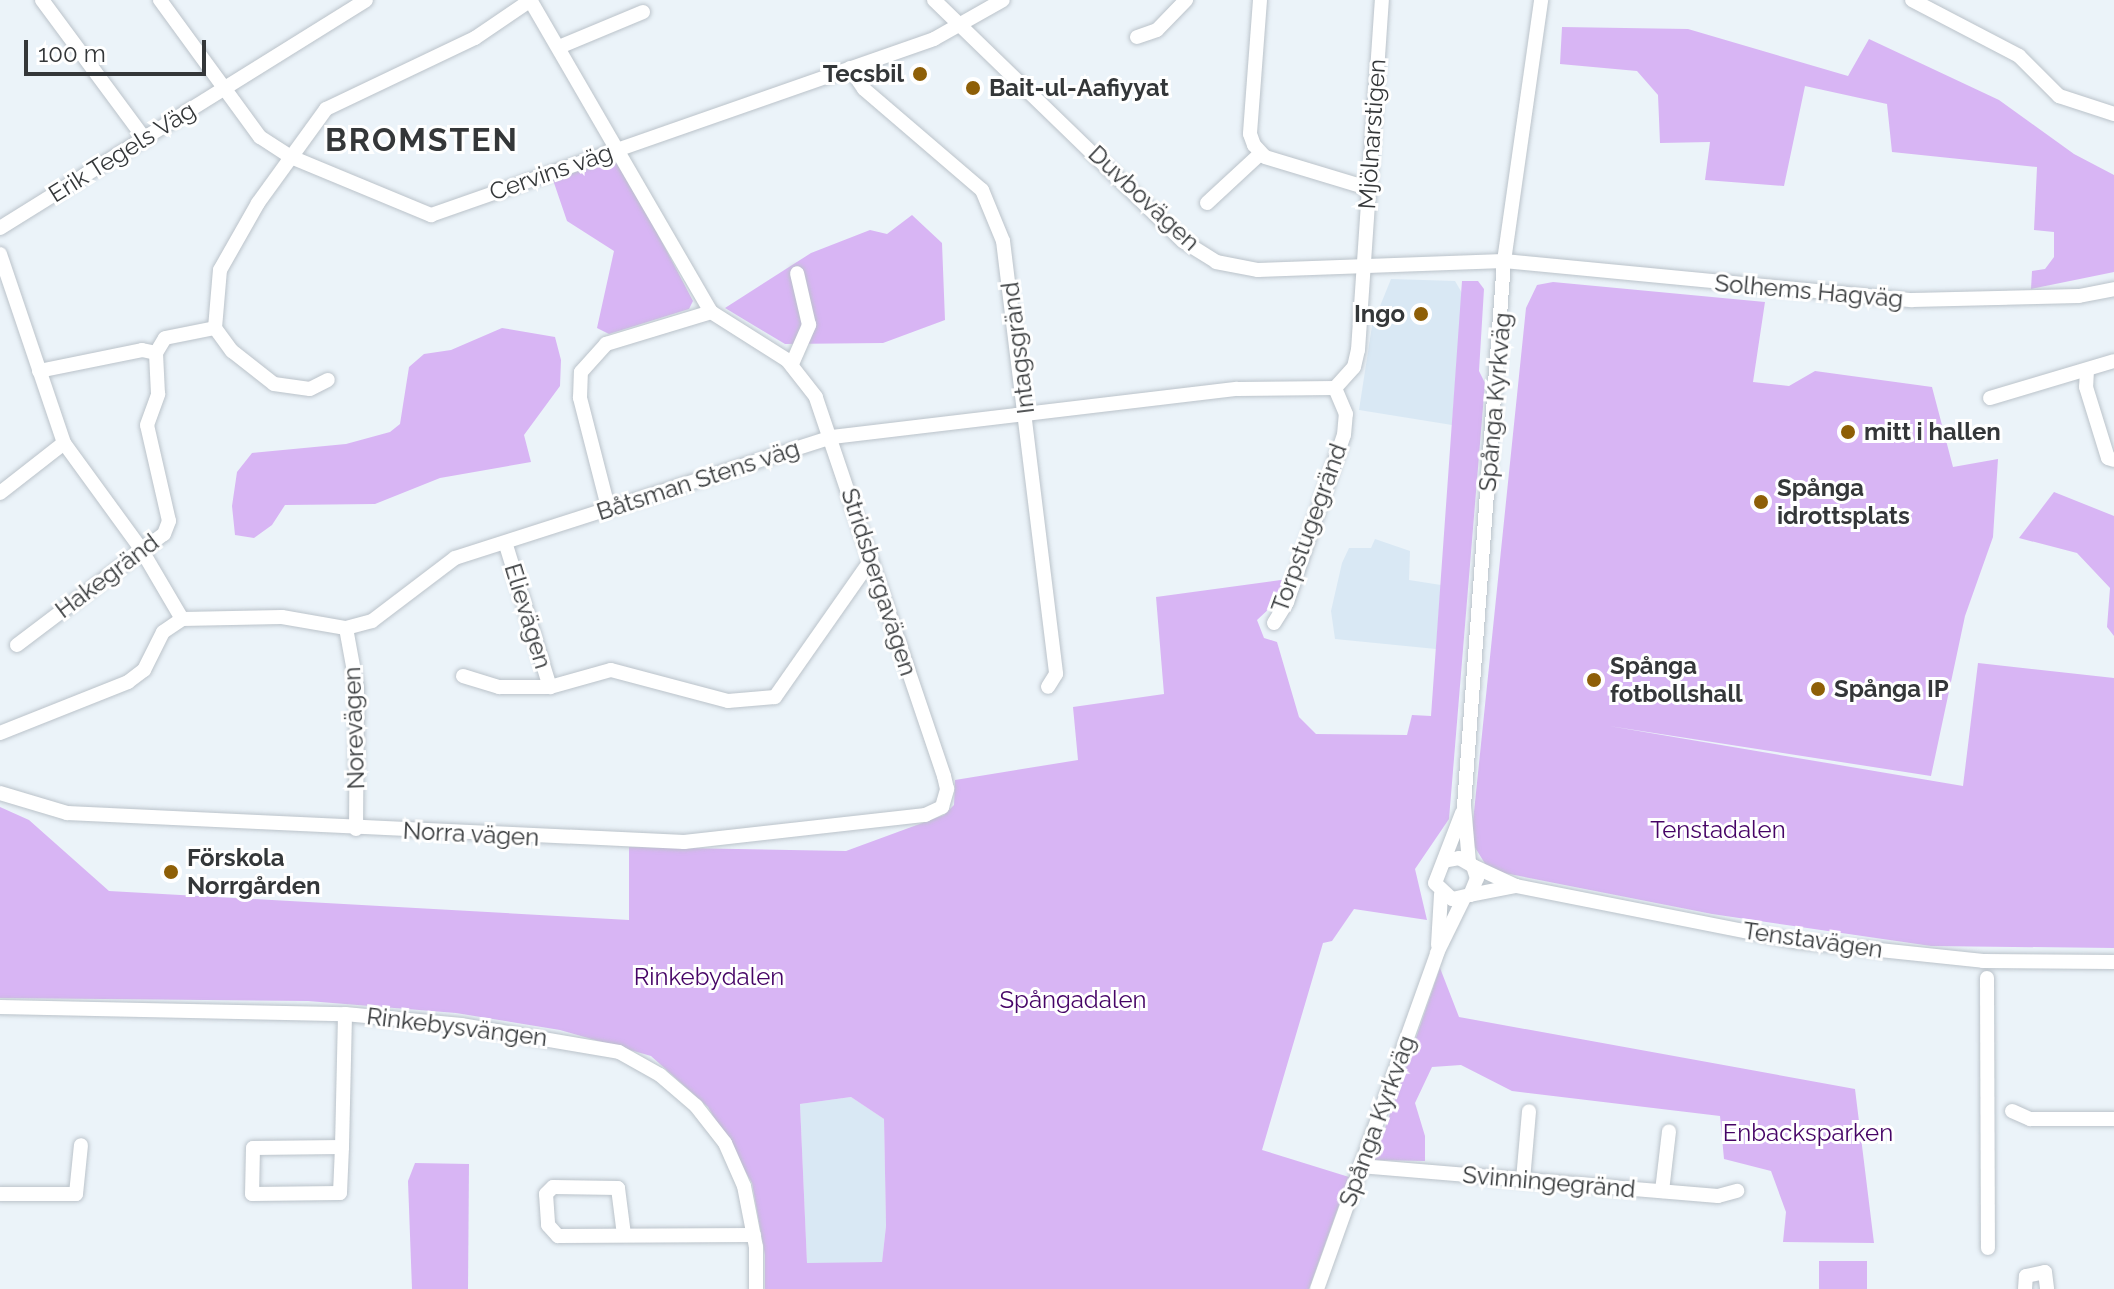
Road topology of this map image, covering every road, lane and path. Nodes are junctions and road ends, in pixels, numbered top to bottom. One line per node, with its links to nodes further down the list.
1 (42, 0): 20 (street)
2 (160, 0): 18 (street, Cervins väg)
3 (366, 0): 12 (street, Erik Tegels Väg)
4 (531, 0): 16 (street, Stridsbergavägen); 23 (street)
5 (934, 0): 14 (street, Duvbovägen)
6 (1003, 0): 14 (street, Cervins väg)
7 (1186, 0): 15 (street)
8 (1260, 0): 22 (street)
9 (1382, 0): 24 (street, Mjölnarstigen)
10 (1541, 0): 28 (street, Spånga Kyrkväg)
11 (1912, 0): 19 (street)
12 (344, 6): 18 (street, Erik Tegels Väg)
13 (643, 12): 16 (street)
14 (962, 24): 17 (street, Cervins väg); 29 (street, Duvbovägen)
15 (1137, 37)
16 (559, 47): 21 (street, Stridsbergavägen)
17 (850, 68): 21 (street, Cervins väg); 42 (street, Intagsgränd)
18 (223, 88): 20 (street, Erik Tegels Väg); 23 (street, Cervins väg)
19 (2114, 114)
20 (145, 139): 26 (street, Erik Tegels Väg)
21 (620, 148): 23 (street, Cervins väg); 32 (street, Stridsbergavägen)
22 (1260, 154): 24 (street); 25 (street)
23 (291, 157): 33 (street)
24 (1368, 188): 29 (street, Mjölnarstigen)
25 (1207, 203)
26 (0, 228)
27 (0, 254): 38 (street)
28 (1504, 261): 29 (street, Duvbovägen); 31 (street, Solhems Hagväg); 60 (street, Spånga Kyrkväg)
29 (1364, 269): 40 (street)
30 (797, 273): 36 (street)
31 (2114, 289)
32 (711, 312): 36 (street, Stridsbergavägen); 47 (street)
33 (215, 328): 34 (street); 39 (street)
34 (156, 353): 38 (street); 49 (street, Hakegränd)
35 (2114, 361): 37 (street)
36 (792, 364): 43 (street, Stridsbergavägen)
37 (2087, 370): 41 (street); 45 (street)
38 (39, 371): 44 (street)
39 (328, 380)
40 (1335, 388): 42 (street, Båtsman Stens väg); 52 (street, Torpstugegränd)
41 (1990, 398)
42 (1026, 414): 43 (street, Båtsman Stens väg); 57 (street, Intagsgränd)
43 (832, 437): 47 (street, Båtsman Stens väg); 50 (street, Stridsbergavägen)
44 (64, 443): 46 (street); 49 (street)
45 (2114, 460)
46 (0, 493)
47 (608, 507): 48 (street, Båtsman Stens väg)
48 (506, 545): 53 (street, Båtsman Stens väg); 56 (street, Elievägen)
49 (141, 549): 51 (street); 54 (street, Hakegränd)
50 (871, 560): 56 (street); 61 (street, Stridsbergavägen)
51 (182, 619): 53 (street); 58 (street)
52 (1274, 623)
53 (346, 628): 62 (street, Norevägen)
54 (17, 645)
55 (463, 676): 56 (street)
56 (550, 687)
57 (1048, 687)
58 (0, 733)
59 (0, 793): 62 (street, Norra vägen)
60 (1464, 806): 63 (street, Spånga Kyrkväg); 64 (street, Spånga Kyrkväg)
61 (942, 807): 62 (street, Norra vägen)
62 (356, 829)
63 (1444, 861): 64 (street); 66 (street)
64 (1471, 864): 65 (street, Tenstavägen); 67 (street)
65 (1516, 886): 67 (street, Tenstavägen); 69 (street, Tenstavägen)
66 (1441, 894): 67 (street); 68 (street, Spånga Kyrkväg)
67 (1467, 896): 68 (street, Spånga Kyrkväg)
68 (1437, 953): 79 (street, Spånga Kyrkväg)
69 (2114, 962)
70 (1987, 978): 86 (street)
71 (0, 1007): 72 (street, Rinkebysvängen)
72 (345, 1014): 78 (street); 85 (street, Rinkebysvängen)
73 (1529, 1111): 80 (street)
74 (2012, 1111): 75 (street)
75 (2114, 1119)
76 (1669, 1131): 81 (street)
77 (81, 1145): 83 (street)
78 (342, 1147): 78 (street)
79 (1360, 1166): 80 (street, Svinningegränd); 88 (street, Spånga Kyrkväg)
80 (1523, 1180): 81 (street, Svinningegränd)
81 (1662, 1191): 82 (street, Svinningegränd)
82 (1737, 1191)
83 (0, 1194)
84 (624, 1235): 84 (street); 85 (street)
85 (754, 1235): 87 (street, Rinkebysvängen)
86 (1988, 1248)
87 (756, 1289)
88 (1317, 1289)
89 (2025, 1289): 90 (street)
90 (2047, 1289)

